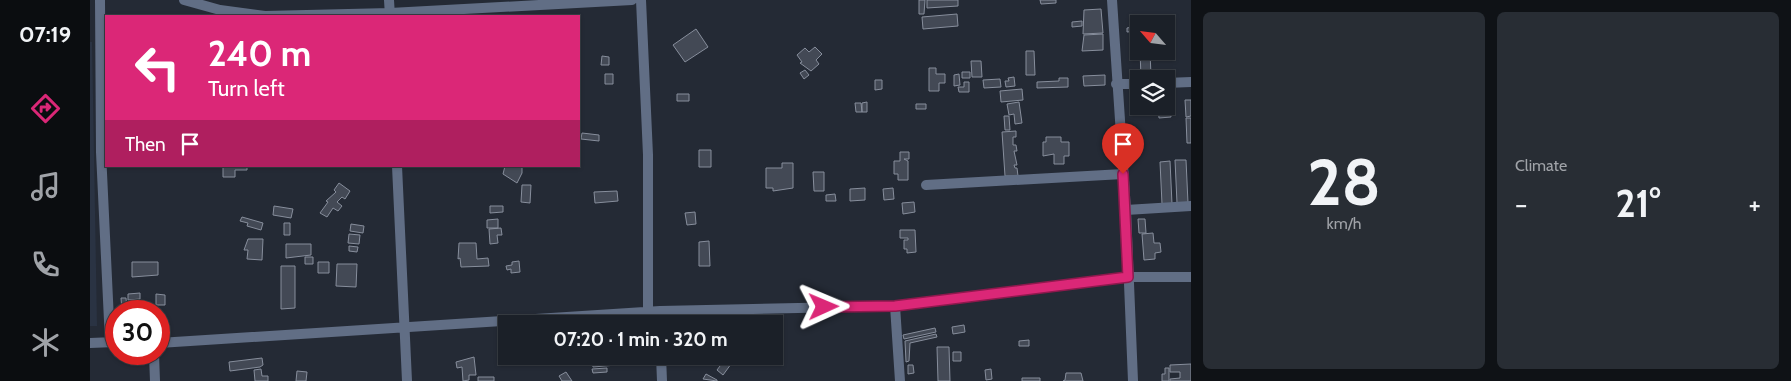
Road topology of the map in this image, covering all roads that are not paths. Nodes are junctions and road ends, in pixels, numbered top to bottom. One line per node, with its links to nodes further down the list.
1 (100, 0): 21 (street)
2 (184, 0): 8 (street)
3 (389, 0): 7 (street)
4 (632, 0): 7 (street)
5 (641, 0): 23 (street)
6 (1112, 0): 12 (street)
7 (390, 14): 9 (street)
8 (258, 15)
9 (328, 15)
10 (1191, 82): 11 (street)
11 (1175, 83)
12 (1116, 84): 13 (street); 15 (street)
13 (1130, 84)
14 (397, 167): 25 (street)
15 (1123, 174): 16 (street); 18 (street)
16 (926, 185)
17 (1191, 206): 18 (street)
18 (1126, 210): 19 (street)
19 (1128, 277): 20 (street); 22 (street); 35 (street)
20 (1191, 277)
21 (110, 300)
22 (895, 306): 24 (street); 34 (street)
23 (648, 312): 24 (street); 25 (street)
24 (660, 312)
25 (404, 327): 27 (street); 32 (street)
26 (105, 342): 28 (street)
27 (170, 342)
28 (90, 343)
29 (154, 365): 31 (street)
30 (661, 365): 33 (street)
31 (155, 381)
32 (407, 381)
33 (662, 381)
34 (900, 381)
35 (1133, 381)

